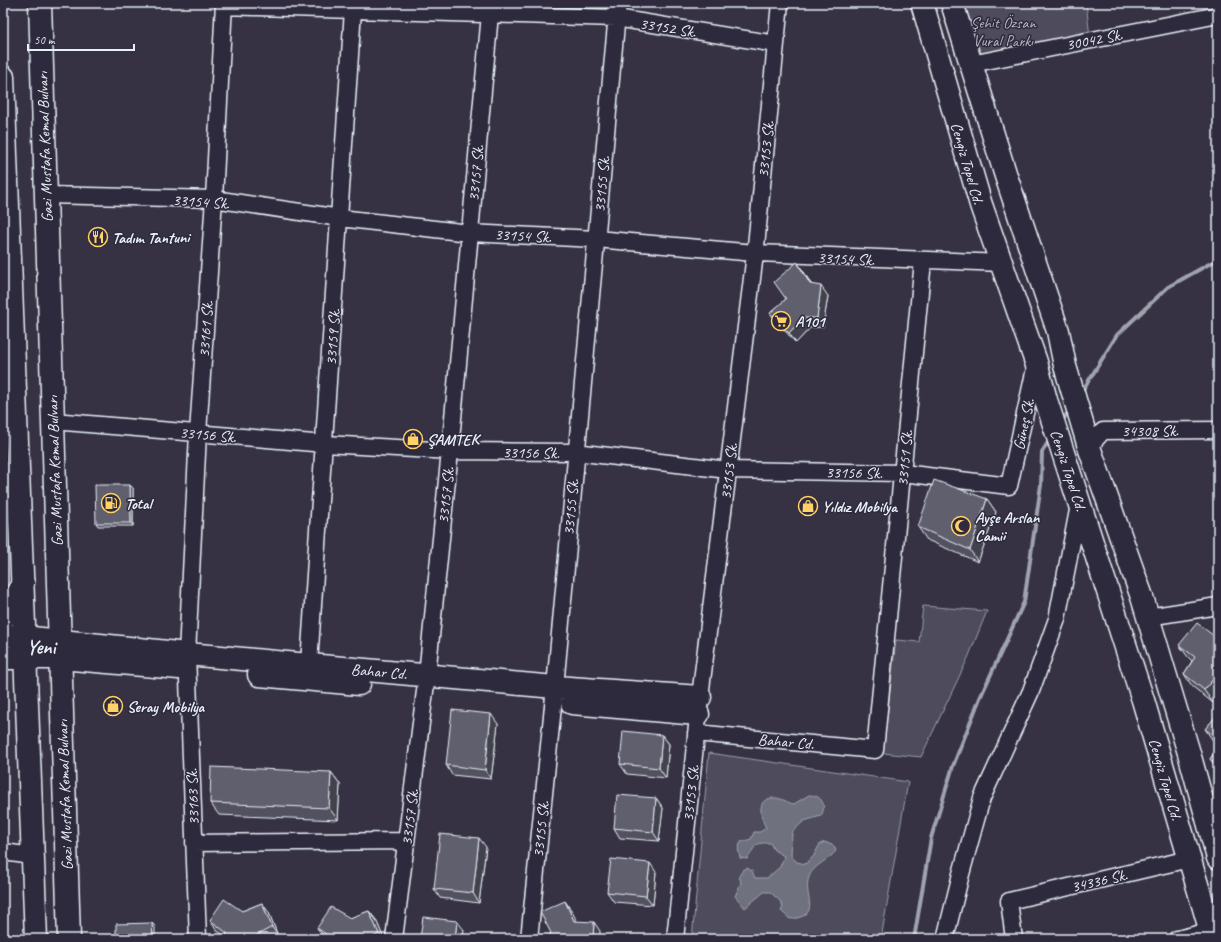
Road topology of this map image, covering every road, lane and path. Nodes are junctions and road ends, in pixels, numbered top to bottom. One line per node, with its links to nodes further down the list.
1 (40, 3): 14 (main road, Gazi Mustafa Kemal Bulvarı)
2 (780, 3): 10 (street, 33153 Sk.)
3 (922, 3): 21 (main road, Cengiz Topel Cd.)
4 (952, 3): 11 (main road, Cengiz Topel Cd.)
5 (224, 4): 7 (street, 33152 Sk.); 15 (street, 33161 Sk.)
6 (490, 9): 7 (street, 33152 Sk.); 8 (street, 33152 Sk.); 17 (street, 33157 Sk.)
7 (353, 10): 16 (street, 33159 Sk.)
8 (617, 11): 10 (street, 33152 Sk.); 18 (street, 33155 Sk.)
9 (1218, 15): 11 (street, 30042 Sk.)
10 (776, 44): 19 (street, 33153 Sk.)
11 (971, 64): 28 (main road, Cengiz Topel Cd.)
12 (3, 77): 13 (main road, Gazi Mustafa Kemal Bulvarı)
13 (5, 166): 23 (main road, Gazi Mustafa Kemal Bulvarı)
14 (46, 195): 15 (street, 33154 Sk.); 24 (main road, Gazi Mustafa Kemal Bulvarı)
15 (214, 199): 16 (street, 33154 Sk.); 26 (street, 33161 Sk.)
16 (340, 218): 17 (street, 33154 Sk.); 27 (street, 33159 Sk.)
17 (469, 233): 18 (street, 33154 Sk.); 29 (street, 33157 Sk.)
18 (596, 239): 19 (street, 33154 Sk.); 30 (street, 33155 Sk.)
19 (755, 253): 20 (street, 33154 Sk.); 31 (street, 33153 Sk.)
20 (923, 261): 21 (street, 33154 Sk.); 32 (street, 33151 Sk.)
21 (1002, 263): 22 (main road, Cengiz Topel Cd.)
22 (1036, 362): 33 (street, Güneş Sk.); 34 (main road, Cengiz Topel Cd.)
23 (9, 415): 35 (main road, Gazi Mustafa Kemal Bulvarı)
24 (53, 421): 26 (street, 33156 Sk.); 41 (main road, Gazi Mustafa Kemal Bulvarı)
25 (1218, 430): 28 (street, 34308 Sk.)
26 (198, 432): 27 (street, 33156 Sk.); 43 (street, 33161 Sk.)
27 (324, 444): 29 (street, 33156 Sk.); 44 (street, 33159 Sk.)
28 (1088, 447): 37 (main road, Cengiz Topel Cd.)
29 (450, 451): 30 (street, 33156 Sk.); 45 (street, 33157 Sk.)
30 (575, 452): 31 (street, 33156 Sk.); 46 (street, 33155 Sk.)
31 (728, 470): 32 (street, 33156 Sk.); 47 (street, 33153 Sk.)
32 (903, 473): 33 (street, 33156 Sk.); 48 (street, 33151 Sk.)
33 (1009, 486)
34 (1079, 503): 54 (main road, Cengiz Topel Cd.); 62 (street)
35 (22, 582): 38 (main road); 40 (main road, Gazi Mustafa Kemal Bulvarı)
36 (1218, 606): 37 (street)
37 (1148, 617): 53 (main road, Cengiz Topel Cd.)
38 (3, 620)
39 (3, 635): 40 (main road)
40 (24, 647): 41 (main road, Bahar Cd.); 42 (main road); 52 (main road, Gazi Mustafa Kemal Bulvarı)
41 (60, 649): 43 (main road, Bahar Cd.); 57 (main road, Gazi Mustafa Kemal Bulvarı)
42 (3, 658)
43 (187, 662): 44 (main road, Bahar Cd.); 45 (main road, Bahar Cd.); 50 (street, 33163 Sk.)
44 (309, 664): 45 (main road, Bahar Cd.)
45 (426, 682): 46 (main road, Bahar Cd.); 49 (street, 33157 Sk.)
46 (554, 694): 47 (main road, Bahar Cd.); 60 (street, 33155 Sk.)
47 (698, 715): 48 (street, Bahar Cd.); 61 (street, 33153 Sk.)
48 (875, 750)
49 (406, 841): 50 (street); 59 (street, 33157 Sk.)
50 (194, 843): 58 (street, 33163 Sk.)
51 (3, 852): 52 (street)
52 (33, 856): 56 (main road, Gazi Mustafa Kemal Bulvarı)
53 (1218, 858)
54 (1189, 859): 55 (main road, Cengiz Topel Cd.); 63 (street, 34336 Sk.)
55 (1211, 935): 64 (street)
56 (36, 939)
57 (69, 939)
58 (198, 939)
59 (394, 939)
60 (529, 939)
61 (675, 939)
62 (945, 939)
63 (1014, 939)
64 (1178, 939)

